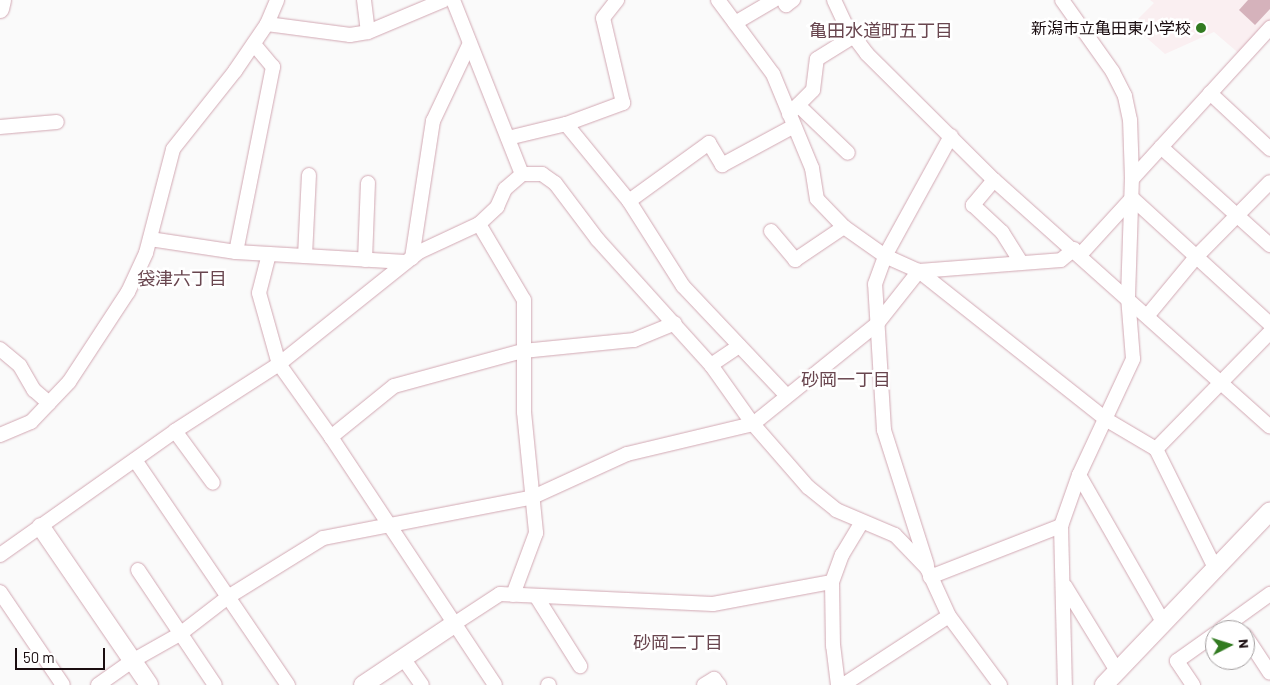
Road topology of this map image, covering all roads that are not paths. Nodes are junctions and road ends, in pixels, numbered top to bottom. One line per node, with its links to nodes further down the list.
1 (2, 0): 13 (street)
2 (277, 0): 15 (street)
3 (364, 0): 17 (street)
4 (444, 0): 17 (street)
5 (453, 0): 19 (street)
6 (617, 0): 24 (street)
7 (718, 0): 14 (street)
8 (774, 0): 14 (street)
9 (783, 0): 10 (street)
10 (793, 0)
11 (834, 0): 18 (street)
12 (1062, 0): 33 (street)
13 (0, 9)
14 (735, 23): 22 (street)
15 (267, 24): 17 (street); 20 (street)
16 (1270, 28): 21 (street)
17 (368, 32)
18 (854, 36): 22 (street); 26 (street)
19 (470, 43): 27 (street); 52 (street)
20 (254, 44): 43 (street); 45 (street)
21 (1210, 93): 28 (street); 29 (street)
22 (794, 115): 30 (street); 38 (street); 41 (street)
23 (57, 122): 25 (street)
24 (566, 124): 27 (street); 38 (street)
25 (0, 128)
26 (951, 136): 34 (street); 49 (street)
27 (508, 138): 31 (street)
28 (1161, 147): 33 (street); 39 (street)
29 (1270, 149)
30 (848, 152)
31 (522, 174): 40 (street); 57 (street)
32 (309, 175): 48 (street)
33 (1132, 179): 37 (street)
34 (994, 180): 46 (street); 53 (street)
35 (1270, 182): 39 (street)
36 (368, 183): 51 (street)
37 (1132, 198): 46 (street); 50 (street); 55 (street)
38 (629, 201): 61 (street)
39 (1238, 216): 44 (street); 50 (street)
40 (478, 224): 52 (street); 63 (street)
41 (844, 226): 42 (street); 49 (street)
42 (771, 231)
43 (150, 239): 45 (street); 68 (street)
44 (1270, 245)
45 (236, 252): 47 (street)
46 (1077, 252): 53 (street); 55 (street)
47 (269, 254): 48 (street); 64 (street)
48 (305, 256): 51 (street)
49 (885, 256): 54 (street); 58 (street)
50 (1196, 257): 56 (street); 59 (street)
51 (365, 260): 52 (street)
52 (409, 260): 64 (street)
53 (1021, 263): 54 (street)
54 (919, 272): 58 (street); 69 (street)
55 (1128, 297): 56 (street); 69 (street)
56 (1148, 315): 66 (street)
57 (675, 323): 63 (street); 65 (street)
58 (877, 324): 67 (street); 88 (street)
59 (1270, 324)
60 (1270, 332): 66 (street)
61 (739, 346): 65 (street); 67 (street)
62 (0, 349): 68 (street)
63 (523, 351): 74 (street); 79 (street)
64 (279, 364): 72 (street); 74 (street)
65 (711, 365): 70 (street)
66 (1222, 382): 71 (street); 75 (street)
67 (787, 396): 70 (street)
68 (49, 403): 73 (street)
69 (1107, 420): 75 (street); 77 (street)
70 (752, 424): 79 (street); 81 (street)
71 (1270, 427)
72 (175, 431): 76 (street); 78 (street)
73 (0, 435)
74 (331, 437): 84 (street)
75 (1156, 449): 87 (street)
76 (135, 460): 83 (street); 95 (street)
77 (1080, 475): 82 (street); 97 (street)
78 (213, 483)
79 (533, 497): 84 (street); 93 (street)
80 (1270, 511): 87 (street)
81 (861, 523): 88 (street); 89 (street)
82 (1061, 526): 88 (street); 90 (street)
83 (41, 527): 85 (street); 104 (street)
84 (390, 527): 95 (street); 99 (street)
85 (0, 555)
86 (138, 570): 100 (street)
87 (1216, 570): 97 (street)
88 (929, 573): 96 (street)
89 (832, 582): 94 (street); 118 (street)
90 (1065, 586): 106 (street); 121 (street)
91 (0, 592): 108 (street)
92 (1270, 594): 98 (street)
93 (514, 595): 94 (street); 99 (street)
94 (536, 596): 105 (street)
95 (228, 597): 100 (street); 112 (street)
96 (949, 616): 119 (street); 120 (street)
97 (1162, 620): 106 (street)
98 (1243, 620)
99 (454, 624): 103 (street); 115 (street)
100 (180, 634): 104 (street); 111 (street)
101 (1205, 641): 123 (street)
102 (1255, 650): 107 (street)
103 (404, 658): 113 (street); 114 (street)
104 (132, 660): 109 (street); 110 (street)
105 (580, 666)
106 (1117, 670): 122 (street)
107 (1270, 673)
108 (63, 685)
109 (98, 685)
110 (149, 685)
111 (215, 685)
112 (288, 685)
113 (363, 685)
114 (422, 685)
115 (495, 685)
116 (704, 685): 117 (street)
117 (719, 685)
118 (838, 685)
119 (842, 685)
120 (1000, 685)
121 (1065, 685)
122 (1104, 685)
123 (1193, 685)

